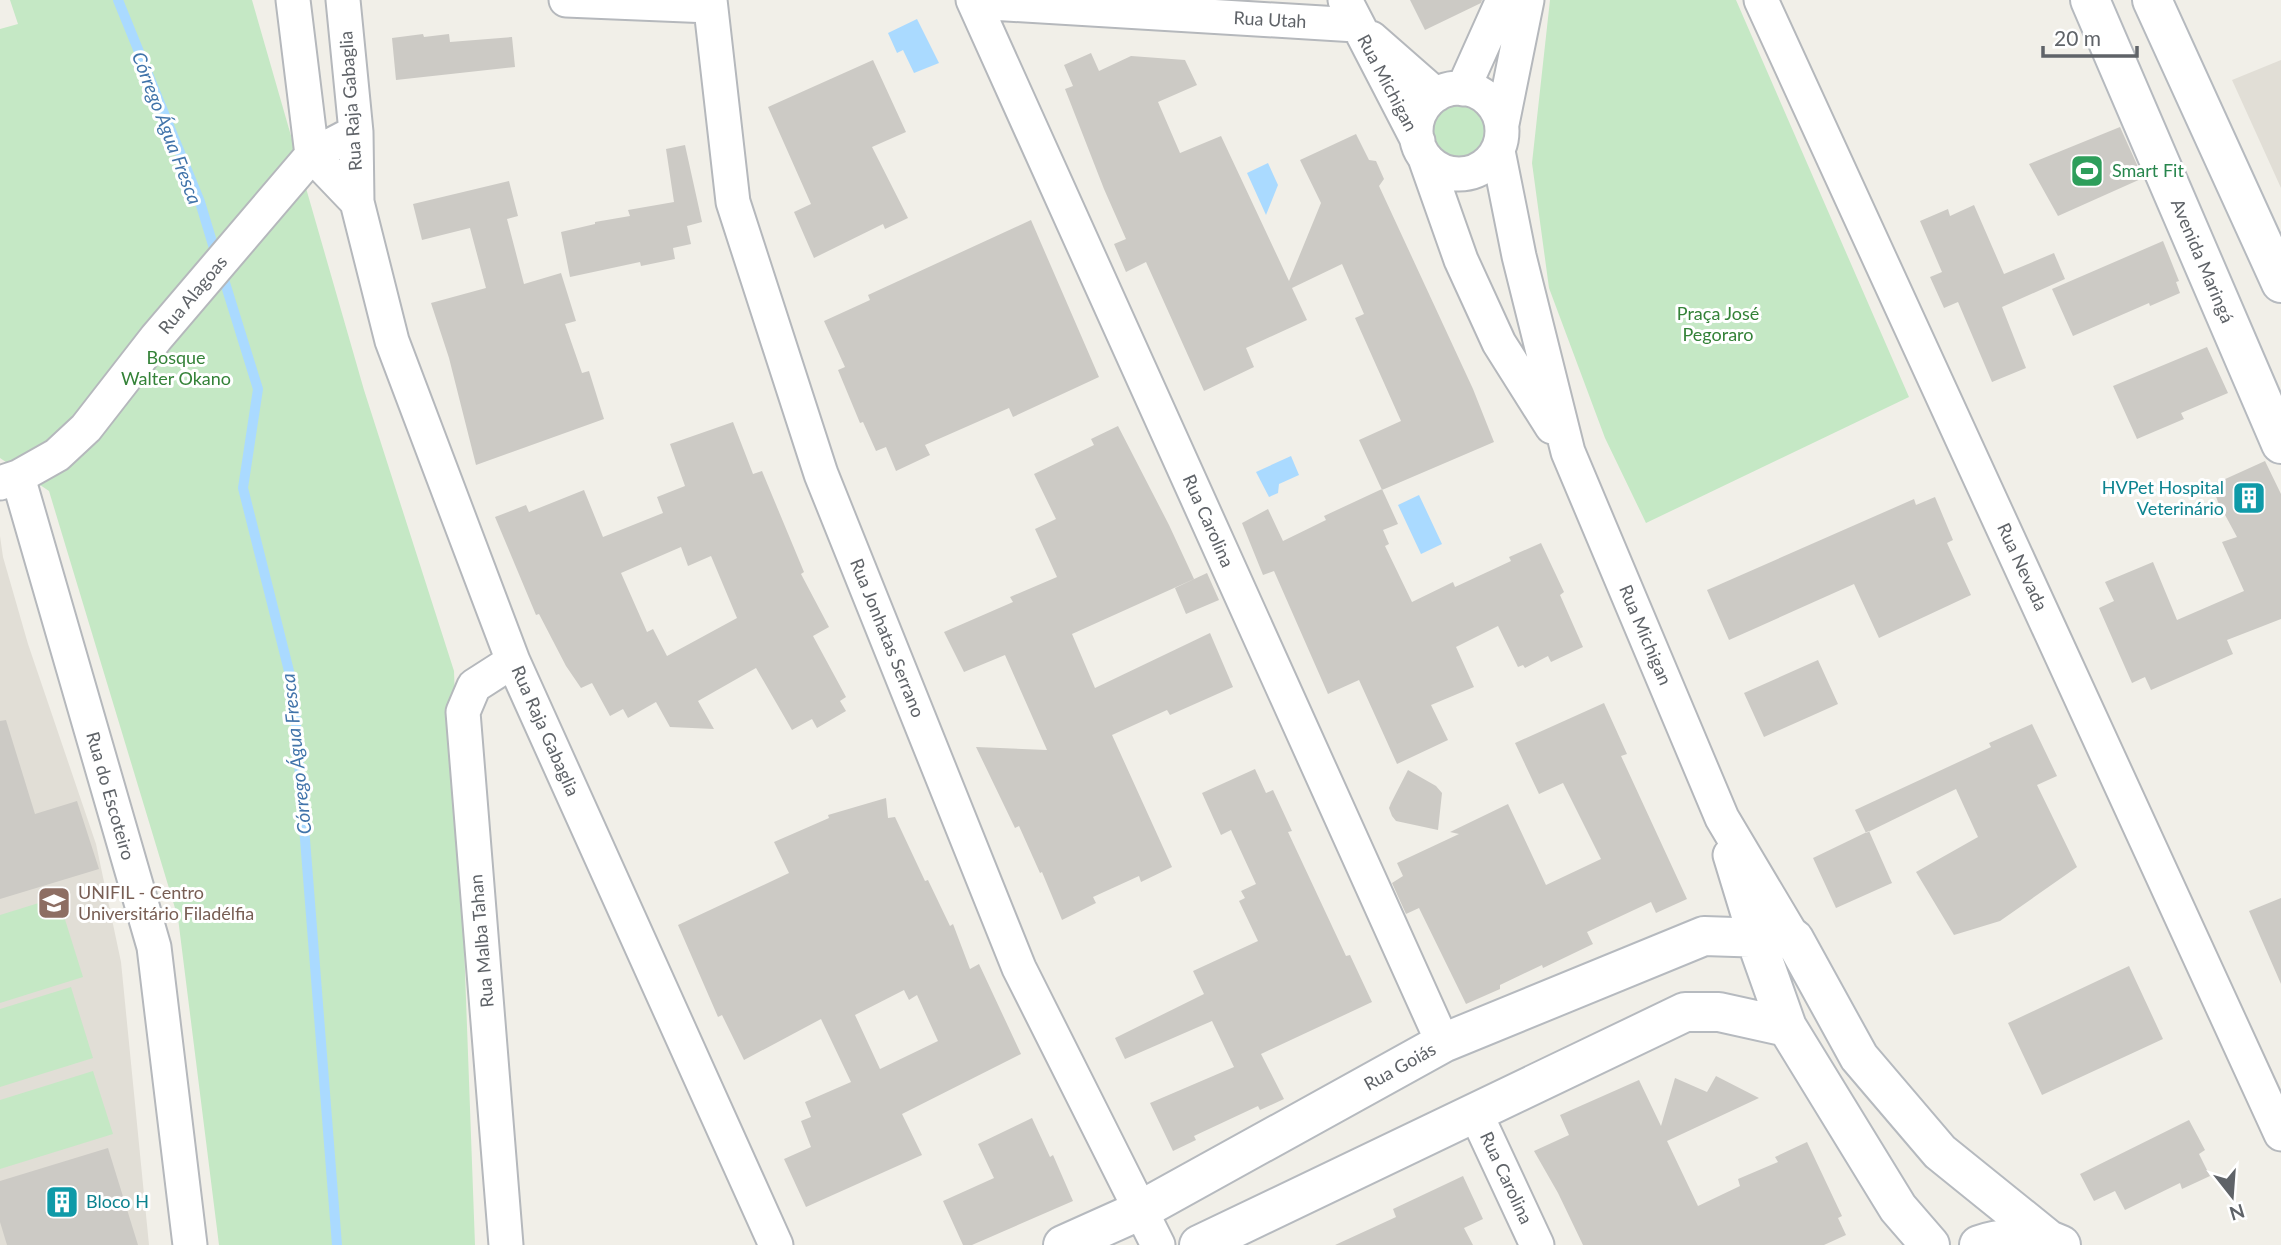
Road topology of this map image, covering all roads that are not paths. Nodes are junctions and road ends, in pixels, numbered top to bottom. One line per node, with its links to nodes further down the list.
1 (293, 0): 16 (street)
2 (343, 0): 13 (street, Rua Raja Gabaglia)
3 (566, 0): 10 (street)
4 (1503, 0): 12 (street)
5 (1527, 0): 14 (street)
6 (1761, 0): 29 (street, Rua Nevada)
7 (2090, 0): 19 (main road, Avenida Maringá)
8 (2152, 0): 18 (main road)
9 (974, 1): 11 (street, Rua Utah); 27 (street, Rua Carolina)
10 (710, 3): 31 (street, Rua Jonhatas Serrano)
11 (1351, 12): 12 (street, Rua Michigan); 15 (street, Rua Michigan)
12 (1450, 92): 14 (street); 15 (street)
13 (356, 132): 16 (street, Rua Alagoas); 17 (street, Rua Raja Gabaglia)
14 (1500, 138): 15 (street); 20 (street, Rua Michigan)
15 (1421, 149): 20 (street, Rua Michigan)
16 (312, 155): 17 (street, Rua Raja Gabaglia); 21 (street, Rua Alagoas)
17 (357, 202): 22 (street, Rua Raja Gabaglia)
18 (2281, 283)
19 (2281, 444)
20 (1568, 452): 23 (street, Rua Michigan)
21 (9, 480): 33 (street, Rua do Escoteiro)
22 (513, 661): 34 (street, Rua Malba Tahan); 35 (street, Rua Raja Gabaglia)
23 (1722, 818): 24 (street, Rua Michigan); 25 (street, Rua Michigan)
24 (1755, 937): 25 (main road, Rua Goiás); 26 (main road); 27 (main road, Rua Goiás)
25 (1794, 939): 32 (main road)
26 (1787, 1027): 28 (main road); 30 (main road)
27 (1443, 1043): 31 (main road, Rua Goiás)
28 (1475, 1112): 38 (main road); 39 (street, Rua Carolina)
29 (2281, 1135)
30 (1898, 1208): 40 (main road); 41 (main road)
31 (1141, 1210): 36 (main road, Rua Goiás); 37 (street, Rua Jonhatas Serrano)
32 (2053, 1243): 42 (main road)
33 (190, 1245)
34 (506, 1245)
35 (776, 1245)
36 (1063, 1245)
37 (1158, 1245)
38 (1199, 1245)
39 (1537, 1245)
40 (1912, 1245)
41 (1930, 1245)
42 (1979, 1245)

